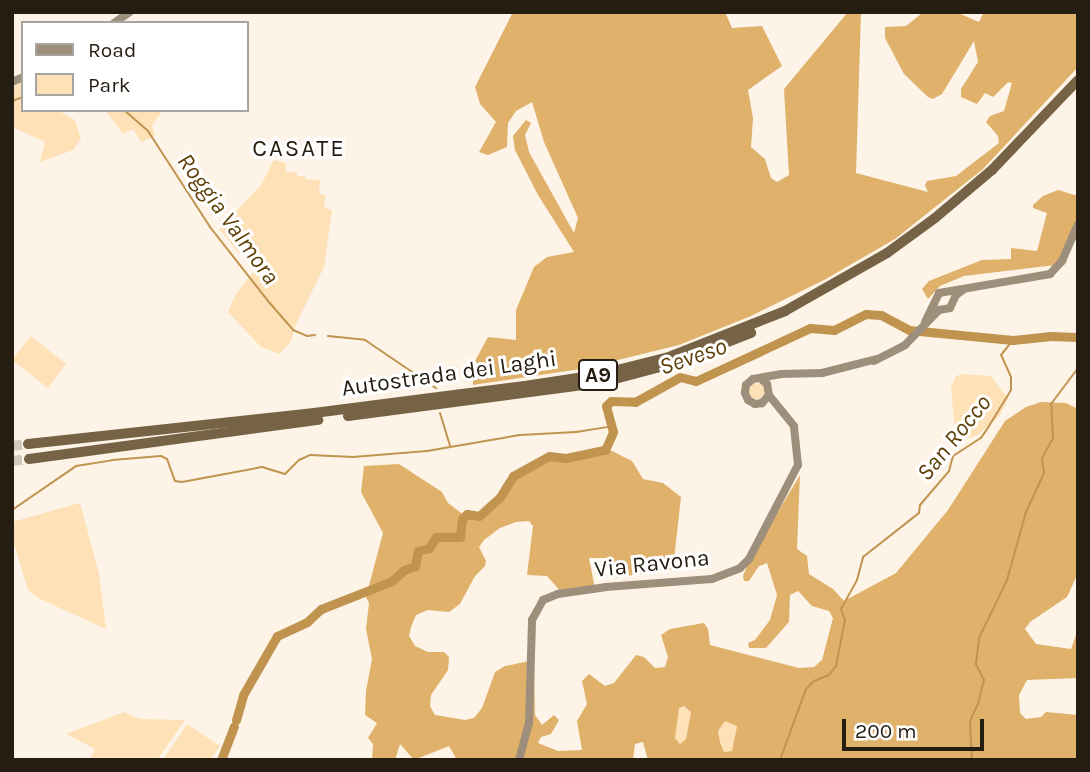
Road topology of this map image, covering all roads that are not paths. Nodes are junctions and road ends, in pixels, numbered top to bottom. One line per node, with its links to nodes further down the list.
1 (1078, 80): 10 (highway, Autostrada dei Laghi / A9)
2 (1078, 88): 11 (highway, Autostrada dei Laghi / A9)
3 (1078, 224): 4 (street)
4 (964, 289): 5 (street); 6 (street)
5 (947, 293): 6 (street); 7 (street)
6 (953, 301): 7 (street)
7 (936, 307): 8 (street)
8 (764, 382): 9 (street); 9 (street)
9 (769, 400): 12 (street, Via Ravona)
10 (28, 444)
11 (29, 459)
12 (519, 760)

